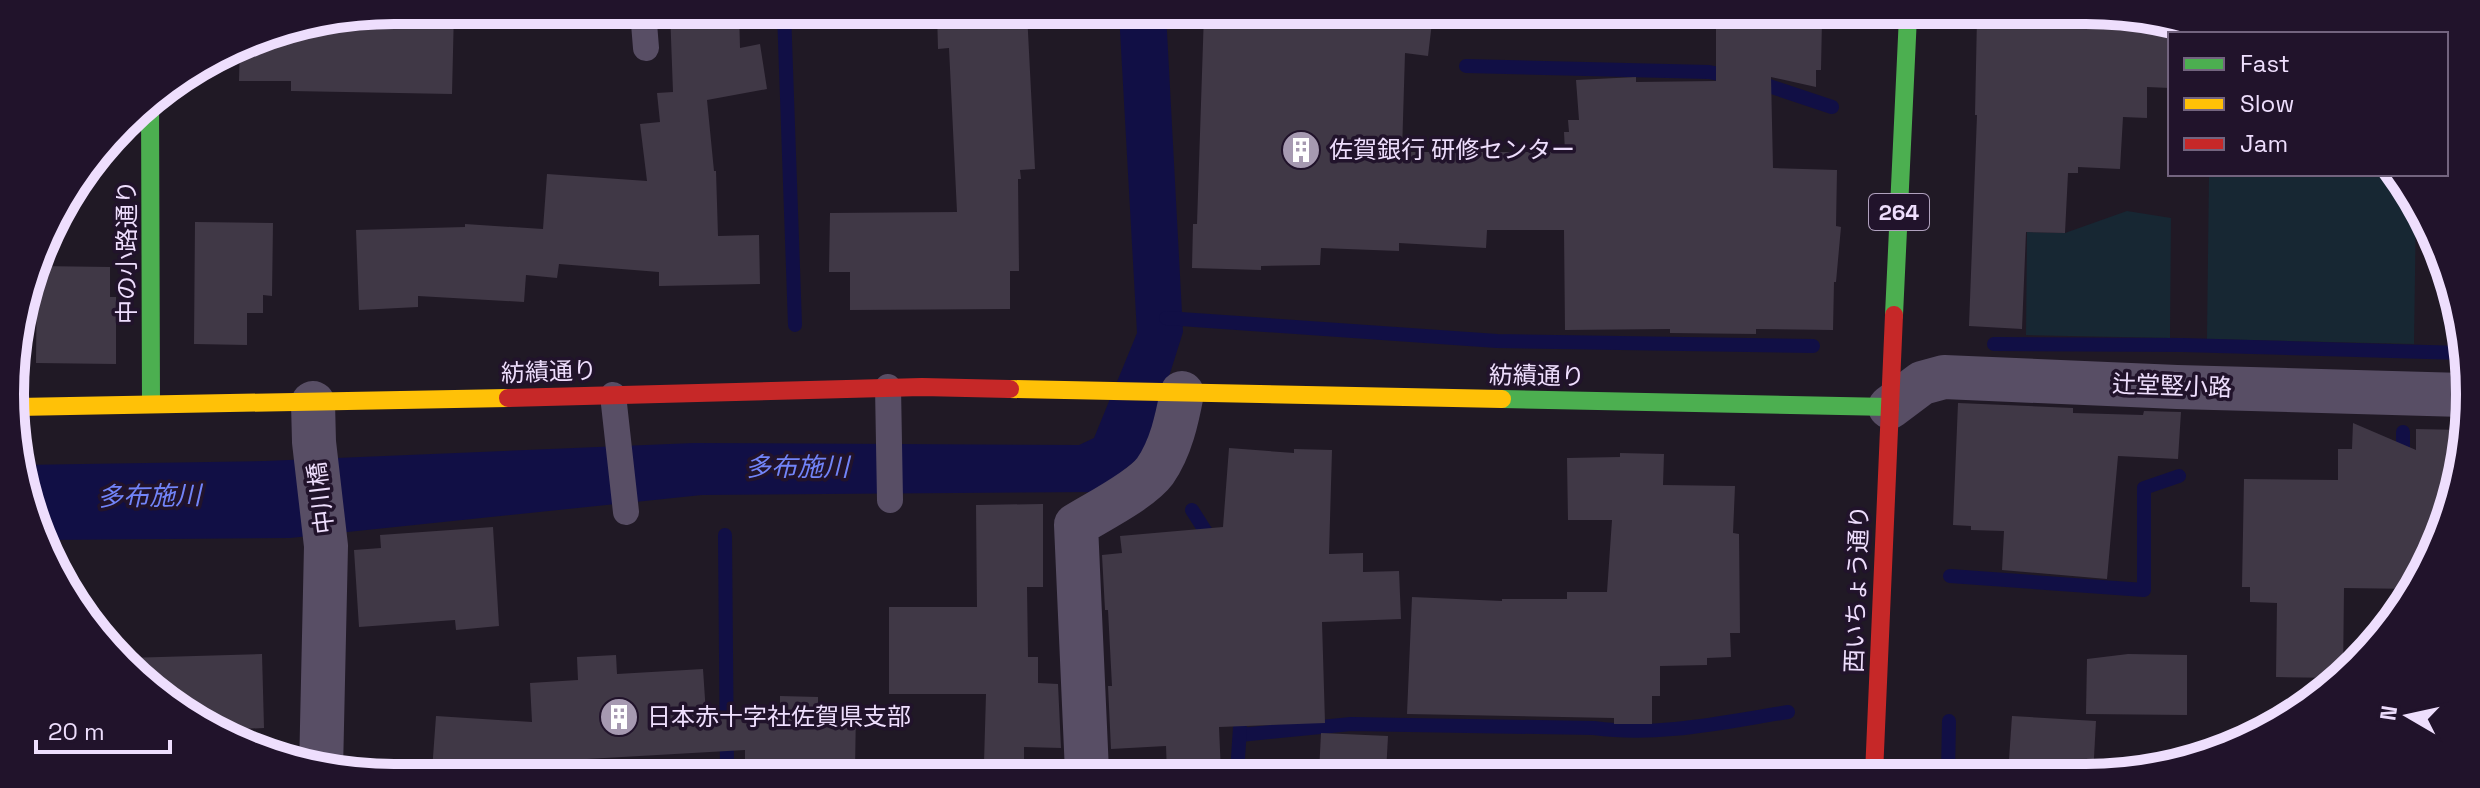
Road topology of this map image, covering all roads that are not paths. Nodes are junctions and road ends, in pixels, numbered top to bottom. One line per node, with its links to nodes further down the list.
1 (644, 24): 3 (lane)
2 (1908, 24): 12 (main road, 264)
3 (646, 48)
4 (150, 116): 10 (main road, 中の小路通り)
5 (888, 387): 6 (main road, 紡績通り); 7 (main road, 紡績通り); 13 (lane)
6 (1182, 393): 12 (main road, 紡績通り); 16 (street)
7 (613, 395): 9 (main road, 紡績通り); 14 (lane)
8 (2456, 395): 12 (street, 辻堂竪小路)
9 (313, 403): 10 (main road, 紡績通り); 15 (street, 中川橋)
10 (151, 404): 11 (main road, 紡績通り)
11 (25, 407)
12 (1890, 407): 17 (main road, 西いちょう通り / 264)
13 (890, 500)
14 (626, 512)
15 (321, 757)
16 (1087, 764)
17 (1874, 764)

